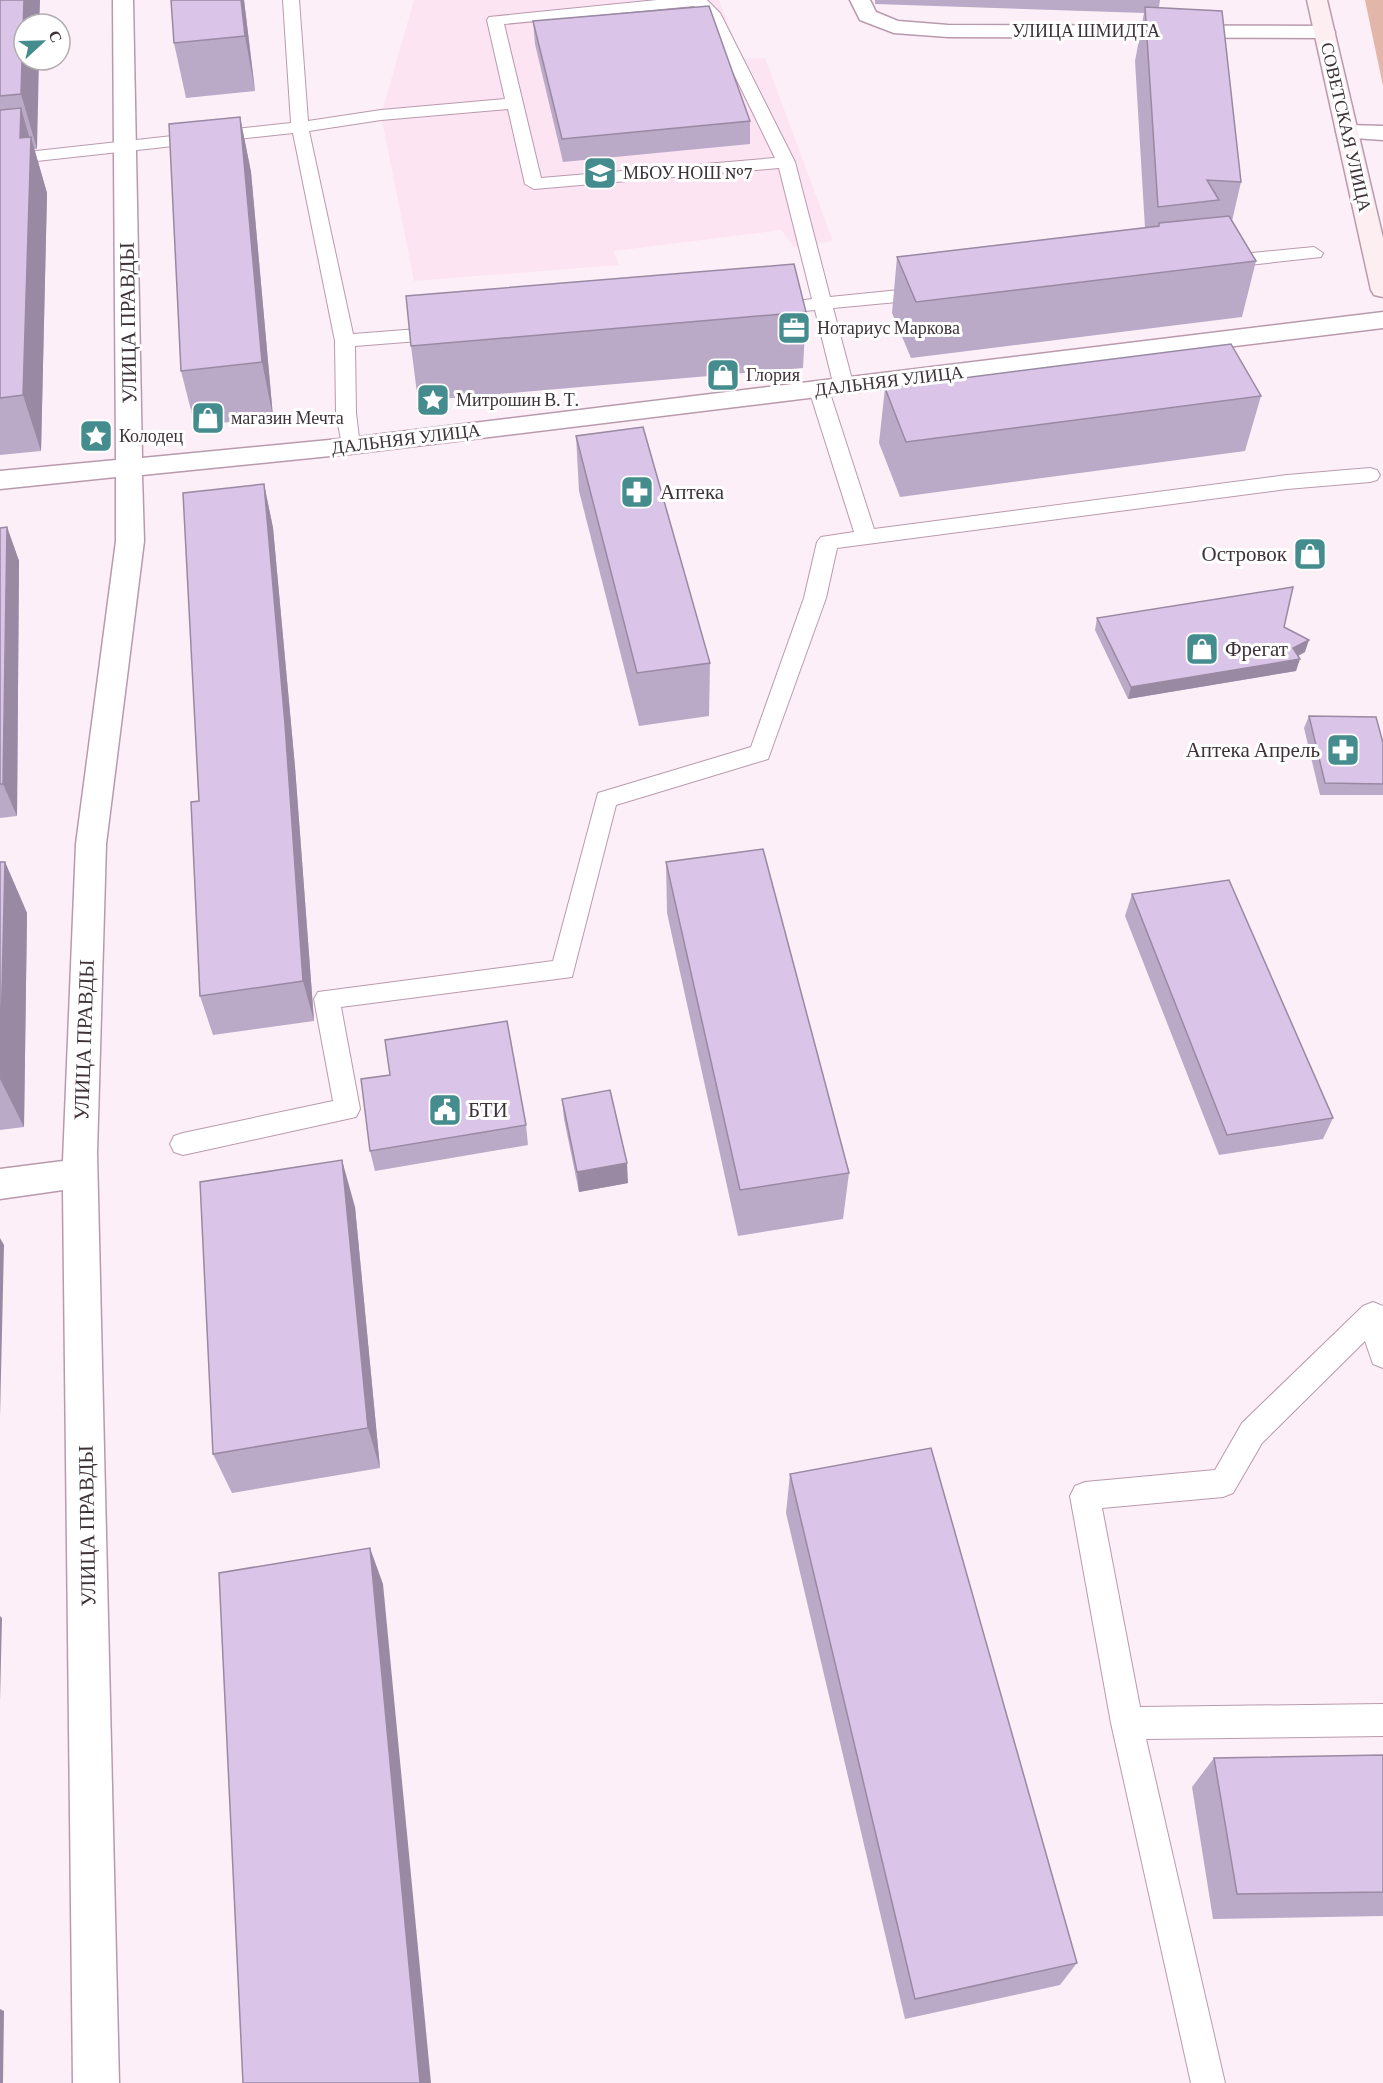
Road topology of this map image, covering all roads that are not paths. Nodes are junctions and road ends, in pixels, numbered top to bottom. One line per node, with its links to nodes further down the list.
1 (123, 0): 10 (street, УЛИЦА ПРАВДЫ)
2 (291, 0): 7 (lane)
3 (860, 0): 5 (street, УЛИЦА ШМИДТА)
4 (1317, 0): 5 (main road, СОВЕТСКАЯ УЛИЦА)
5 (1324, 32): 8 (main road, СОВЕТСКАЯ УЛИЦА)
6 (516, 103): 7 (lane); 12 (lane); 12 (lane)
7 (300, 127): 10 (lane); 21 (lane)
8 (1347, 132): 9 (street); 15 (main road, СОВЕТСКАЯ УЛИЦА)
9 (1383, 133)
10 (125, 146): 11 (lane); 25 (street, УЛИЦА ПРАВДЫ)
11 (0, 160)
12 (786, 162): 17 (lane)
13 (1314, 253): 14 (lane)
14 (1206, 264)
15 (1383, 287)
16 (945, 291): 17 (lane)
17 (821, 304): 18 (lane); 22 (lane)
18 (785, 306)
19 (1383, 321): 22 (street, ДАЛЬНЯЯ УЛИЦА)
20 (464, 332): 21 (lane)
21 (345, 341): 24 (lane)
22 (844, 387): 23 (street, ДАЛЬНЯЯ УЛИЦА)
23 (819, 390): 24 (street, ДАЛЬНЯЯ УЛИЦА); 28 (lane)
24 (350, 446): 25 (street, ДАЛЬНЯЯ УЛИЦА)
25 (130, 468): 27 (street, ДАЛЬНЯЯ УЛИЦА); 30 (street, УЛИЦА ПРАВДЫ)
26 (1370, 475): 28 (lane)
27 (0, 480)
28 (866, 537): 29 (lane)
29 (183, 1143)
30 (81, 1173): 31 (street); 35 (street, УЛИЦА ПРАВДЫ)
31 (0, 1184)
32 (1383, 1354): 34 (lane)
33 (1383, 1720): 34 (lane)
34 (1127, 1723): 36 (lane)
35 (96, 2083)
36 (1208, 2083)

